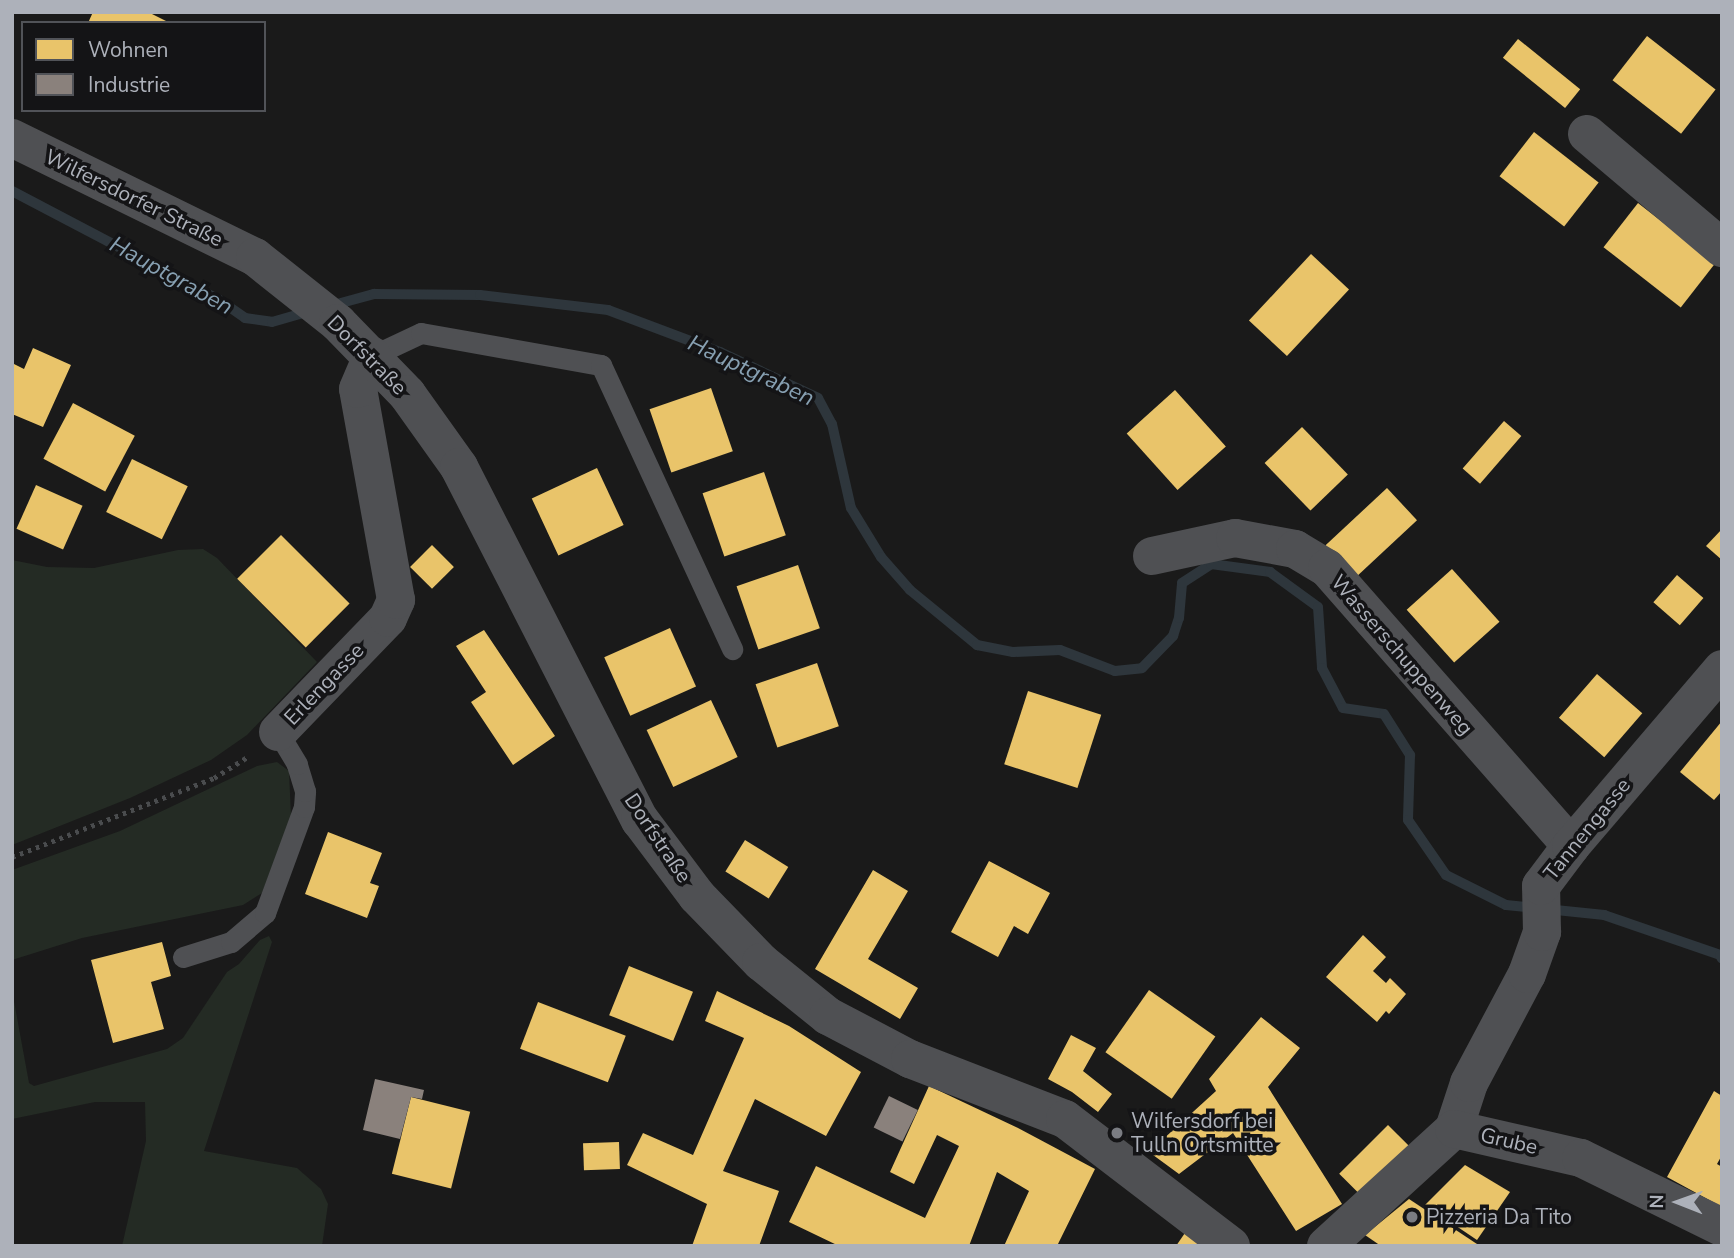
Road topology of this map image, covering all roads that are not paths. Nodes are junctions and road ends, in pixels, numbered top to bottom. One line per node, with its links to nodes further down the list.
1 (1587, 134): 3 (street)
2 (12, 138): 4 (street, Wilfersdorfer Straße)
3 (1722, 248)
4 (255, 257): 5 (street, Dorfstraße)
5 (372, 356): 7 (lane); 9 (street, Erlengasse); 14 (street, Dorfstraße)
6 (1152, 556): 10 (street, Wasserschuppenweg)
7 (732, 649)
8 (1722, 670): 10 (street, Tannengasse)
9 (278, 732): 11 (lane)
10 (1570, 846): 12 (street, Tannengasse)
11 (183, 957)
12 (1454, 1129): 13 (street, Grube); 15 (street, Grube)
13 (1722, 1227)
14 (1231, 1246)
15 (1326, 1246)

